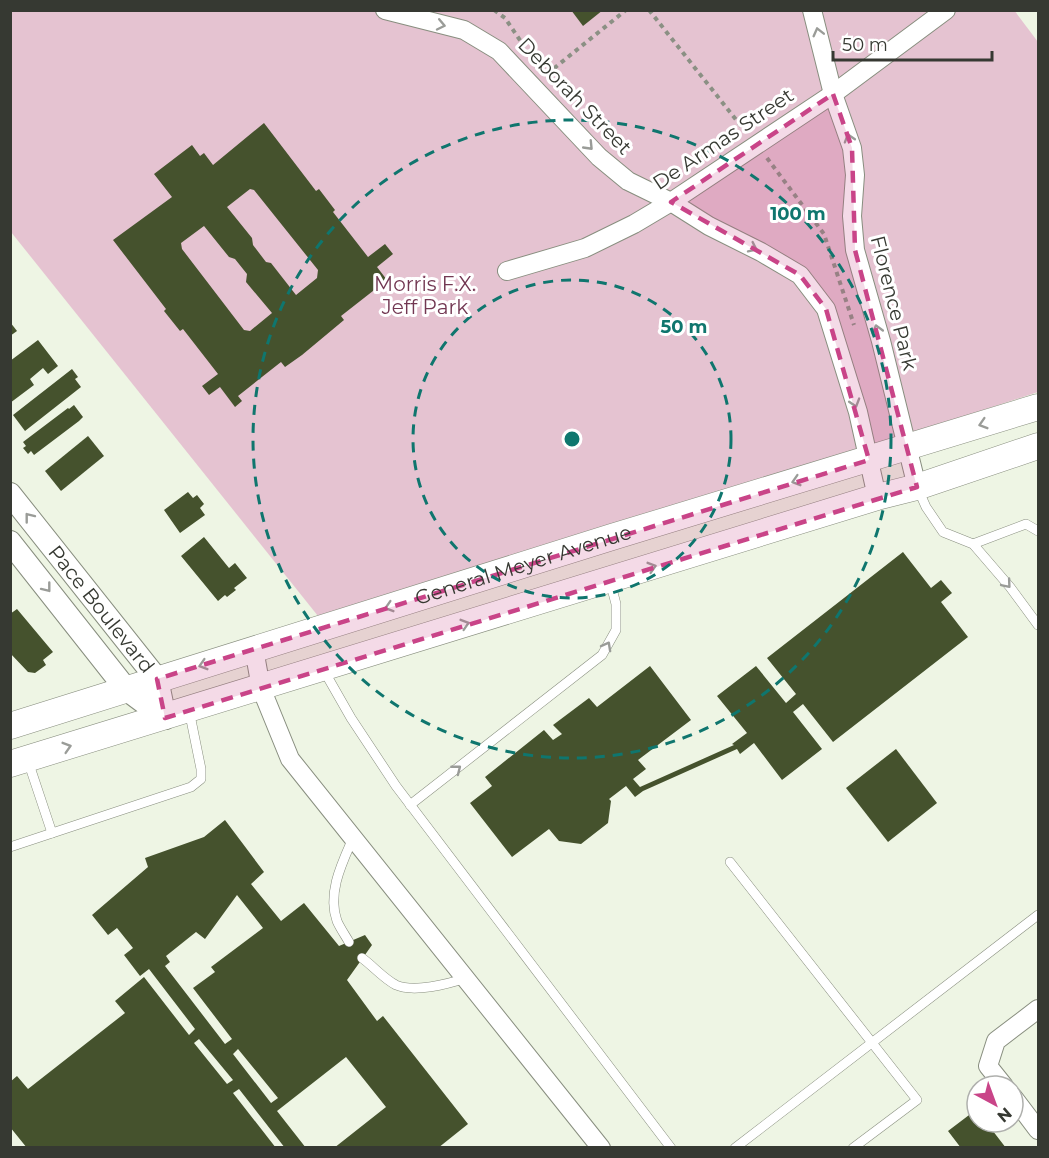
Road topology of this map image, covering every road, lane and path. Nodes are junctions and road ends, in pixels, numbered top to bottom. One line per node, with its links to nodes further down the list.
1 (385, 10): 11 (street, Deborah Street, one-way to 11)
2 (494, 10): 7 (path)
3 (626, 10): 8 (path)
4 (649, 10): 10 (path)
5 (812, 10): 9 (street, Florence Park, one-way to 5)
6 (946, 10): 9 (street, De Armas Street)
7 (524, 47)
8 (543, 76)
9 (833, 94): 10 (street, De Armas Street); 16 (street, Florence Park, one-way to 9)
10 (756, 145): 11 (street, De Armas Street); 13 (path)
11 (671, 202): 12 (street, De Armas Street); 17 (street, Deborah Street, one-way to 17)
12 (507, 271)
13 (857, 334)
14 (1038, 407): 16 (main road, General Meyer Avenue, one-way to 16)
15 (1038, 446): 18 (main road, General Meyer Avenue)
16 (907, 447): 17 (main road, General Meyer Avenue); 18 (street, Florence Park)
17 (869, 459): 20 (street, Deborah Street); 26 (main road, General Meyer Avenue, one-way to 26)
18 (916, 487): 20 (main road, General Meyer Avenue); 23 (lane)
19 (10, 494): 28 (street, Pace Boulevard, one-way to 19)
20 (877, 497): 24 (main road, General Meyer Avenue, one-way to 20)
21 (1038, 531): 23 (lane)
22 (10, 542): 30 (street, Pace Boulevard, one-way to 30)
23 (973, 544): 25 (lane, one-way to 25)
24 (610, 579): 27 (main road, General Meyer Avenue, one-way to 24); 34 (lane, one-way to 24)
25 (1038, 625)
26 (254, 649): 28 (main road, General Meyer Avenue, one-way to 28); 29 (street)
27 (323, 669): 29 (main road, General Meyer Avenue); 34 (lane)
28 (156, 679): 30 (main road, General Meyer Avenue); 31 (street, Pace Boulevard)
29 (261, 688): 31 (main road, General Meyer Avenue); 36 (street)
30 (126, 689): 31 (street, Pace Boulevard); 32 (main road, General Meyer Avenue)
31 (177, 714): 33 (main road, General Meyer Avenue, one-way to 31); 35 (lane)
32 (10, 726)
33 (19, 761): 35 (lane)
34 (410, 805): 49 (lane)
35 (52, 833): 37 (lane)
36 (353, 838): 40 (lane); 42 (street)
37 (10, 847)
38 (730, 862): 44 (lane)
39 (1038, 915): 44 (lane)
40 (349, 942)
41 (362, 958): 42 (lane)
42 (466, 978): 48 (street)
43 (1038, 1009): 45 (street)
44 (872, 1043): 50 (lane); 51 (lane)
45 (995, 1074)
46 (1025, 1113): 47 (street)
47 (1038, 1130)
48 (601, 1148)
49 (671, 1148)
50 (735, 1148)
51 (853, 1148)

